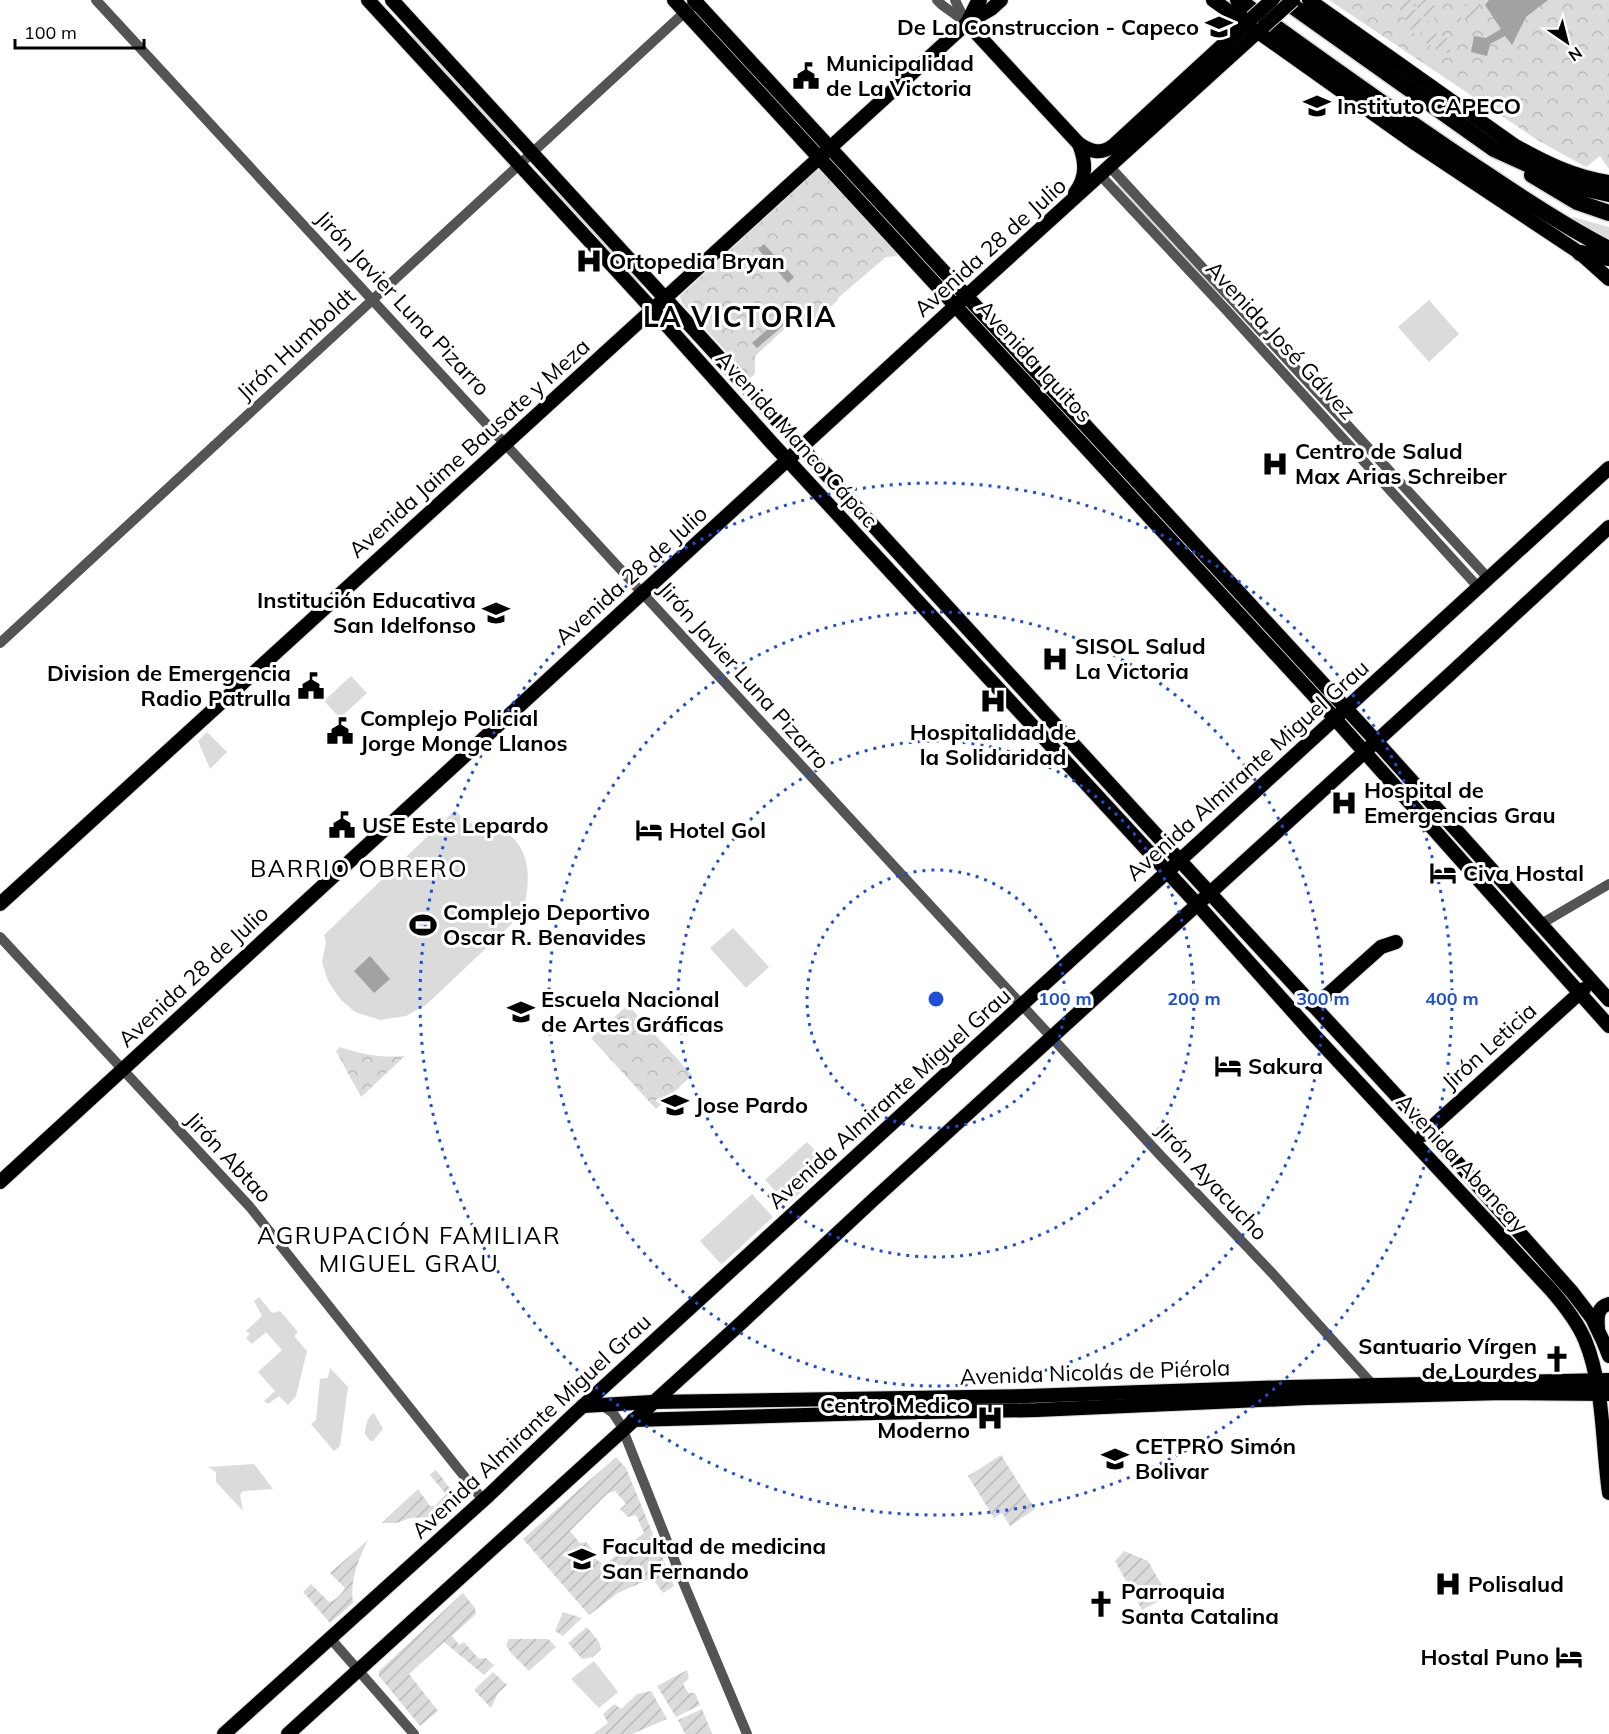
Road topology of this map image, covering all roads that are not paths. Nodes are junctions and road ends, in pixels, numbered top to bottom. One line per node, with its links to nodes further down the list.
1 (96, 0): 40 (street, Jirón Javier Luna Pizarro)
2 (368, 0): 28 (main road, Avenida Manco Cápac)
3 (392, 0): 26 (main road, Avenida Manco Cápac)
4 (674, 0): 17 (main road, Avenida Iquitos)
5 (937, 0): 20 (street)
6 (955, 0): 20 (street)
7 (980, 0): 20 (main road, Avenida Jaime Bausate y Meza)
8 (1001, 0): 20 (main road, Avenida Jaime Bausate y Meza)
9 (1213, 0): 19 (main road)
10 (1238, 0): 34 (highway)
11 (1272, 0): 19 (main road, bridge)
12 (1284, 0): 25 (highway)
13 (1293, 0): 21 (main road, Avenida 28 de Julio, bridge)
14 (1309, 0): 18 (main road)
15 (1325, 0): 18 (main road)
16 (696, 1): 17 (street, Jirón Humboldt); 24 (main road, Avenida Iquitos)
17 (685, 12): 26 (street, Jirón Humboldt); 27 (main road, Avenida Iquitos)
18 (1336, 19): 30 (main road)
19 (1249, 21): 21 (main road); 23 (main road)
20 (967, 23): 22 (main road); 24 (main road, Avenida Jaime Bausate y Meza)
21 (1261, 29): 29 (main road, Avenida 28 de Julio); 35 (main road)
22 (1079, 144): 23 (main road); 32 (main road)
23 (1114, 145): 29 (main road)
24 (830, 147): 27 (main road, Avenida Jaime Bausate y Meza); 38 (main road, Avenida Iquitos)
25 (1494, 149): 31 (highway); 33 (highway)
26 (532, 152): 28 (street, Jirón Humboldt); 39 (main road, Avenida Manco Cápac)
27 (819, 157): 39 (main road, Avenida Jaime Bausate y Meza); 41 (main road, Avenida Iquitos)
28 (519, 164): 40 (street, Jirón Humboldt); 42 (main road, Avenida Manco Cápac)
29 (1105, 172): 32 (main road, Avenida 28 de Julio); 48 (street, Avenida José Gálvez)
30 (1609, 182)
31 (1609, 194)
32 (1065, 207): 38 (main road, Avenida 28 de Julio)
33 (1609, 213)
34 (1609, 249)
35 (1580, 254): 36 (highway); 37 (main road)
36 (1609, 258)
37 (1609, 279)
38 (967, 296): 41 (main road, Avenida 28 de Julio); 51 (main road, Avenida Iquitos)
39 (666, 298): 42 (main road, Avenida Jaime Bausate y Meza); 44 (main road, Avenida Manco Cápac)
40 (373, 299): 43 (street, Jirón Javier Luna Pizarro); 50 (street, Jirón Humboldt)
41 (956, 306): 44 (main road, Avenida 28 de Julio); 51 (main road, Avenida Iquitos)
42 (653, 310): 43 (main road, Avenida Jaime Bausate y Meza); 45 (main road, Avenida Manco Cápac)
43 (506, 443): 49 (street, Jirón Javier Luna Pizarro); 62 (main road, Avenida Jaime Bausate y Meza)
44 (802, 447): 45 (main road, Avenida 28 de Julio); 56 (main road, Avenida Manco Cápac)
45 (787, 460): 49 (main road, Avenida 28 de Julio); 57 (main road, Avenida Manco Cápac)
46 (1609, 468): 48 (main road, Avenida Almirante Miguel Grau)
47 (1609, 527): 52 (main road)
48 (1483, 582): 51 (main road, Avenida Almirante Miguel Grau)
49 (643, 593): 71 (street, Jirón Javier Luna Pizarro); 74 (main road, Avenida 28 de Julio)
50 (0, 644)
51 (1343, 716): 52 (main road, Avenida Iquitos); 53 (main road, Avenida Iquitos); 56 (main road, Avenida Almirante Miguel Grau)
52 (1374, 739): 53 (main road); 54 (main road, Avenida Iquitos)
53 (1363, 749): 55 (main road, Avenida Iquitos); 59 (main road)
54 (1434, 806): 55 (main road); 60 (main road, Avenida Iquitos)
55 (1422, 816): 63 (main road, Avenida Iquitos)
56 (1183, 864): 57 (main road, Avenida Almirante Miguel Grau); 59 (main road, Avenida Manco Cápac)
57 (1170, 875): 61 (main road, Avenida Manco Cápac); 71 (main road, Avenida Almirante Miguel Grau)
58 (1609, 884): 64 (street)
59 (1208, 891): 61 (main road); 70 (main road, Avenida Abancay)
60 (1514, 895): 63 (main road); 64 (main road, Avenida Iquitos)
61 (1195, 903): 73 (main road); 76 (main road, Avenida Abancay)
62 (0, 904)
63 (1502, 906): 68 (main road, Avenida Iquitos)
64 (1541, 924): 67 (main road, Avenida Iquitos)
65 (0, 937): 74 (street, Jirón Abtao)
66 (1396, 942): 70 (main road)
67 (1592, 982): 68 (main road, Jirón Leticia); 69 (main road, Avenida Iquitos)
68 (1579, 993): 72 (main road, Avenida Iquitos); 75 (main road, Jirón Leticia)
69 (1609, 1000)
70 (1311, 1004): 75 (main road, Avenida Abancay)
71 (1024, 1007): 73 (street, Jirón Ayacucho); 85 (main road, Avenida Almirante Miguel Grau)
72 (1609, 1026)
73 (1050, 1036): 81 (street, Jirón Ayacucho); 84 (main road)
74 (123, 1071): 77 (main road, Avenida 28 de Julio); 89 (street, Jirón Abtao)
75 (1428, 1130): 76 (main road, Jirón Leticia); 79 (main road, Avenida Abancay)
76 (1415, 1142): 82 (main road, Avenida Abancay)
77 (0, 1182)
78 (1609, 1304): 79 (main road)
79 (1598, 1330): 80 (main road, Avenida Abancay)
80 (1609, 1356)
81 (1373, 1385): 82 (main road, Avenida Nicolás de Piérola); 83 (main road, Avenida Nicolás de Piérola)
82 (1603, 1387): 86 (main road, Avenida Nicolás de Piérola); 88 (main road, Avenida Abancay)
83 (715, 1401): 84 (main road, Avenida Nicolás de Piérola); 86 (main road)
84 (649, 1403): 85 (main road, Avenida Nicolás de Piérola); 87 (main road)
85 (593, 1405): 87 (street); 89 (main road, Avenida Almirante Miguel Grau)
86 (715, 1418): 87 (main road, Avenida Nicolás de Piérola)
87 (626, 1425): 91 (main road); 95 (street)
88 (1609, 1493)
89 (483, 1500): 90 (main road, Avenida Almirante Miguel Grau)
90 (332, 1640): 91 (street); 92 (main road, Avenida Almirante Miguel Grau)
91 (357, 1668): 93 (main road); 94 (street)
92 (224, 1734)
93 (288, 1734)
94 (414, 1734)
95 (747, 1734)

